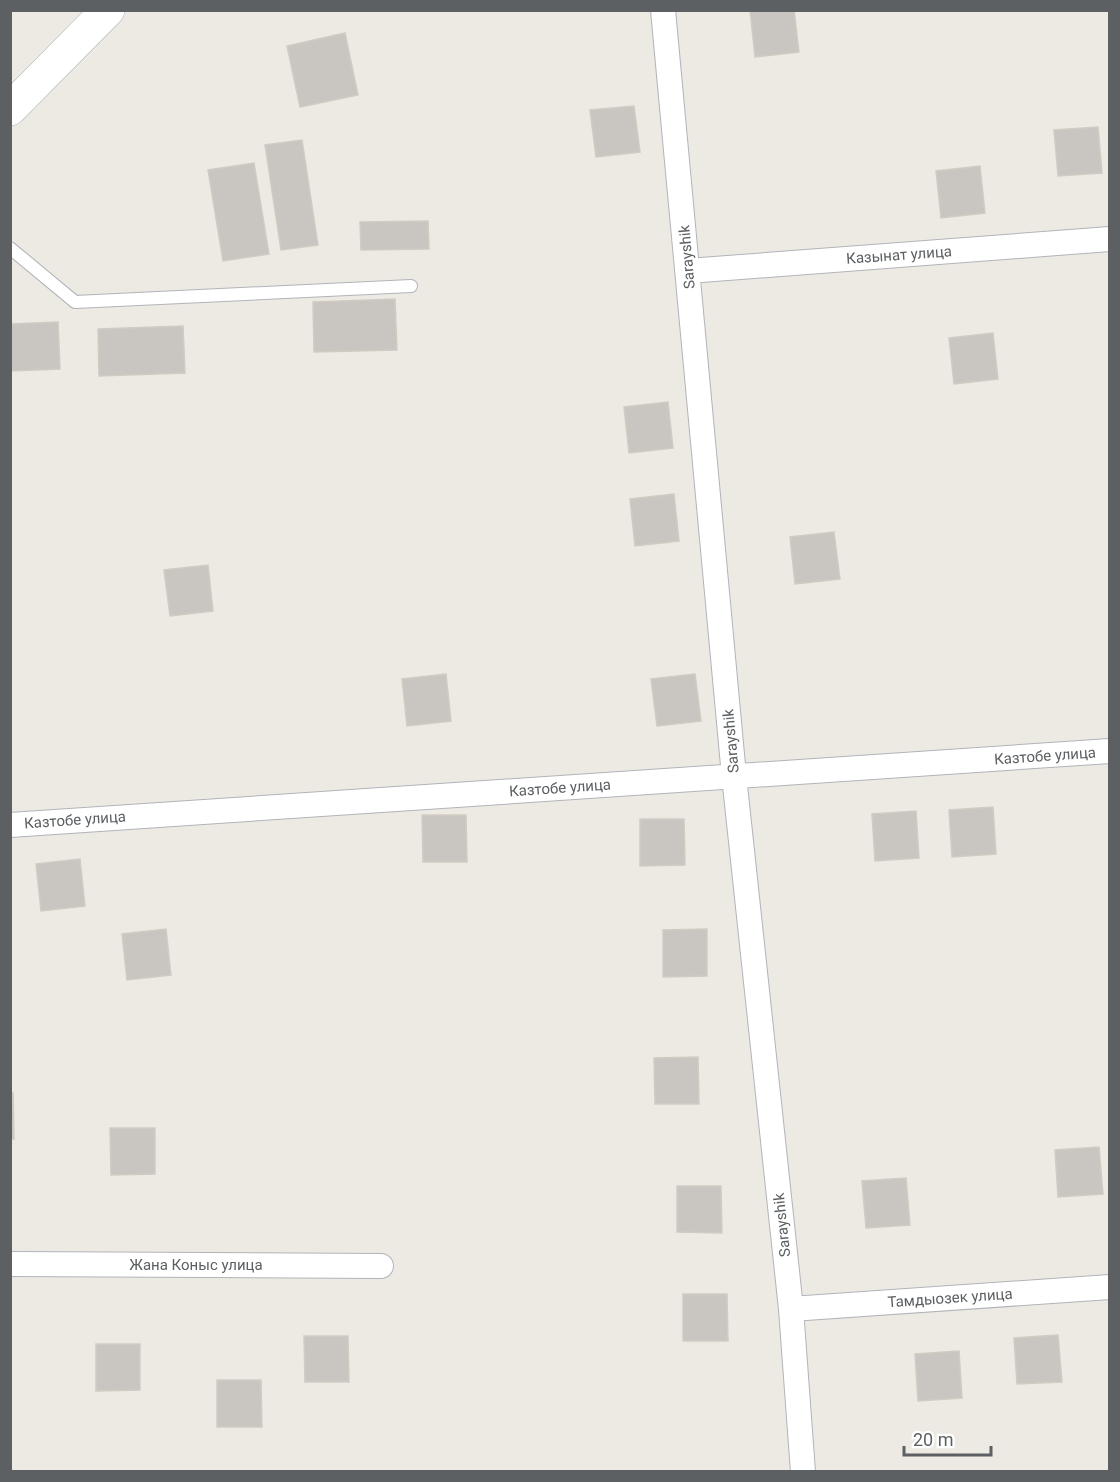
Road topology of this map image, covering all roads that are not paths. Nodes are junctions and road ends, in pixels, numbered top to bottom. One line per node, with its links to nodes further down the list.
1 (108, 10): 3 (main road)
2 (663, 10): 6 (street, Sarayshik)
3 (10, 109)
4 (1110, 239): 6 (street, Казынат улица)
5 (10, 248): 7 (lane)
6 (688, 271): 9 (street, Sarayshik)
7 (411, 286)
8 (1110, 751): 9 (street, Казтобе улица)
9 (734, 776): 10 (street, Казтобе улица); 14 (street, Sarayshik)
10 (10, 825)
11 (10, 1264): 12 (street, Жана Коныс улица)
12 (381, 1266)
13 (1110, 1287): 14 (street, Тамдыозек улица)
14 (790, 1309): 15 (street, Sarayshik)
15 (802, 1472)

